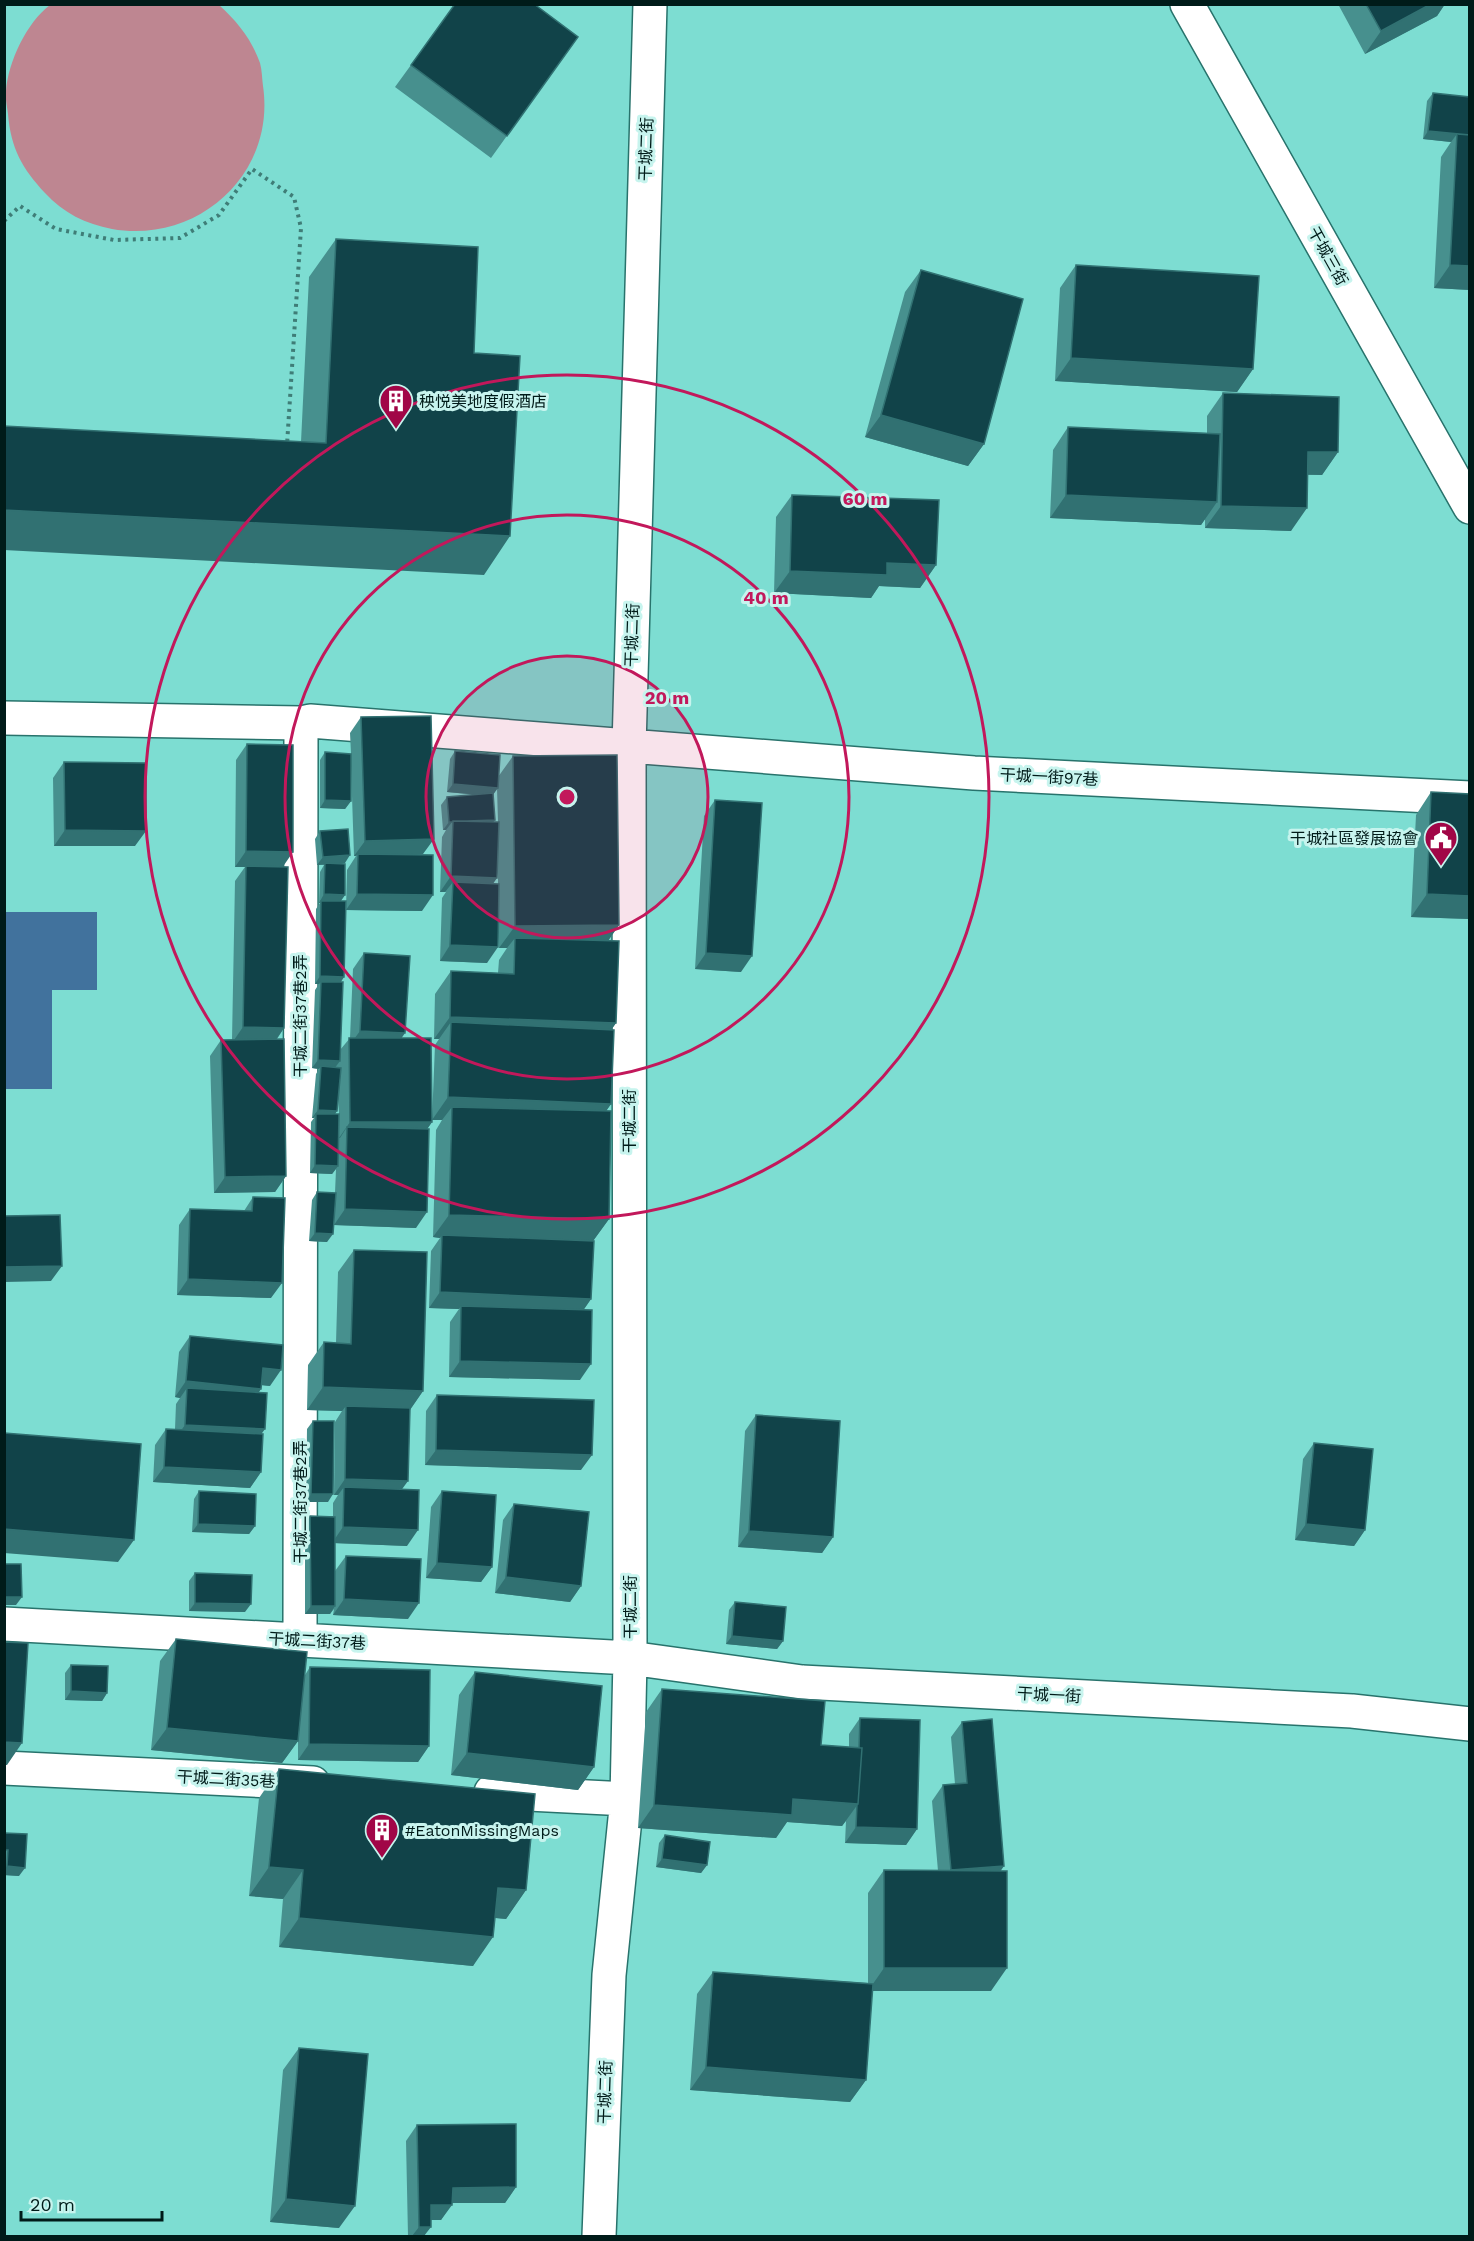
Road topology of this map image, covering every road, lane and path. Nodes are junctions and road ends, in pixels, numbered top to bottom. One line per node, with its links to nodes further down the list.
1 (650, 4): 8 (street, 干城二街)
2 (1187, 4): 5 (street, 干城三街)
3 (4, 221): 4 (path)
4 (287, 452)
5 (1470, 507)
6 (4, 718): 7 (street)
7 (301, 723): 8 (street); 11 (street, 干城二街37巷2弄)
8 (629, 747): 9 (street, 干城一街97巷); 12 (street, 干城二街)
9 (1470, 798)
10 (4, 1624): 11 (street, 干城二街37巷)
11 (300, 1640): 12 (street, 干城二街37巷)
12 (630, 1658): 13 (street, 干城一街); 17 (street, 干城二街)
13 (1470, 1724)
14 (4, 1768): 15 (street, 干城二街35巷)
15 (340, 1785)
16 (459, 1791): 17 (street)
17 (627, 1799): 18 (street, 干城二街)
18 (599, 2236)

